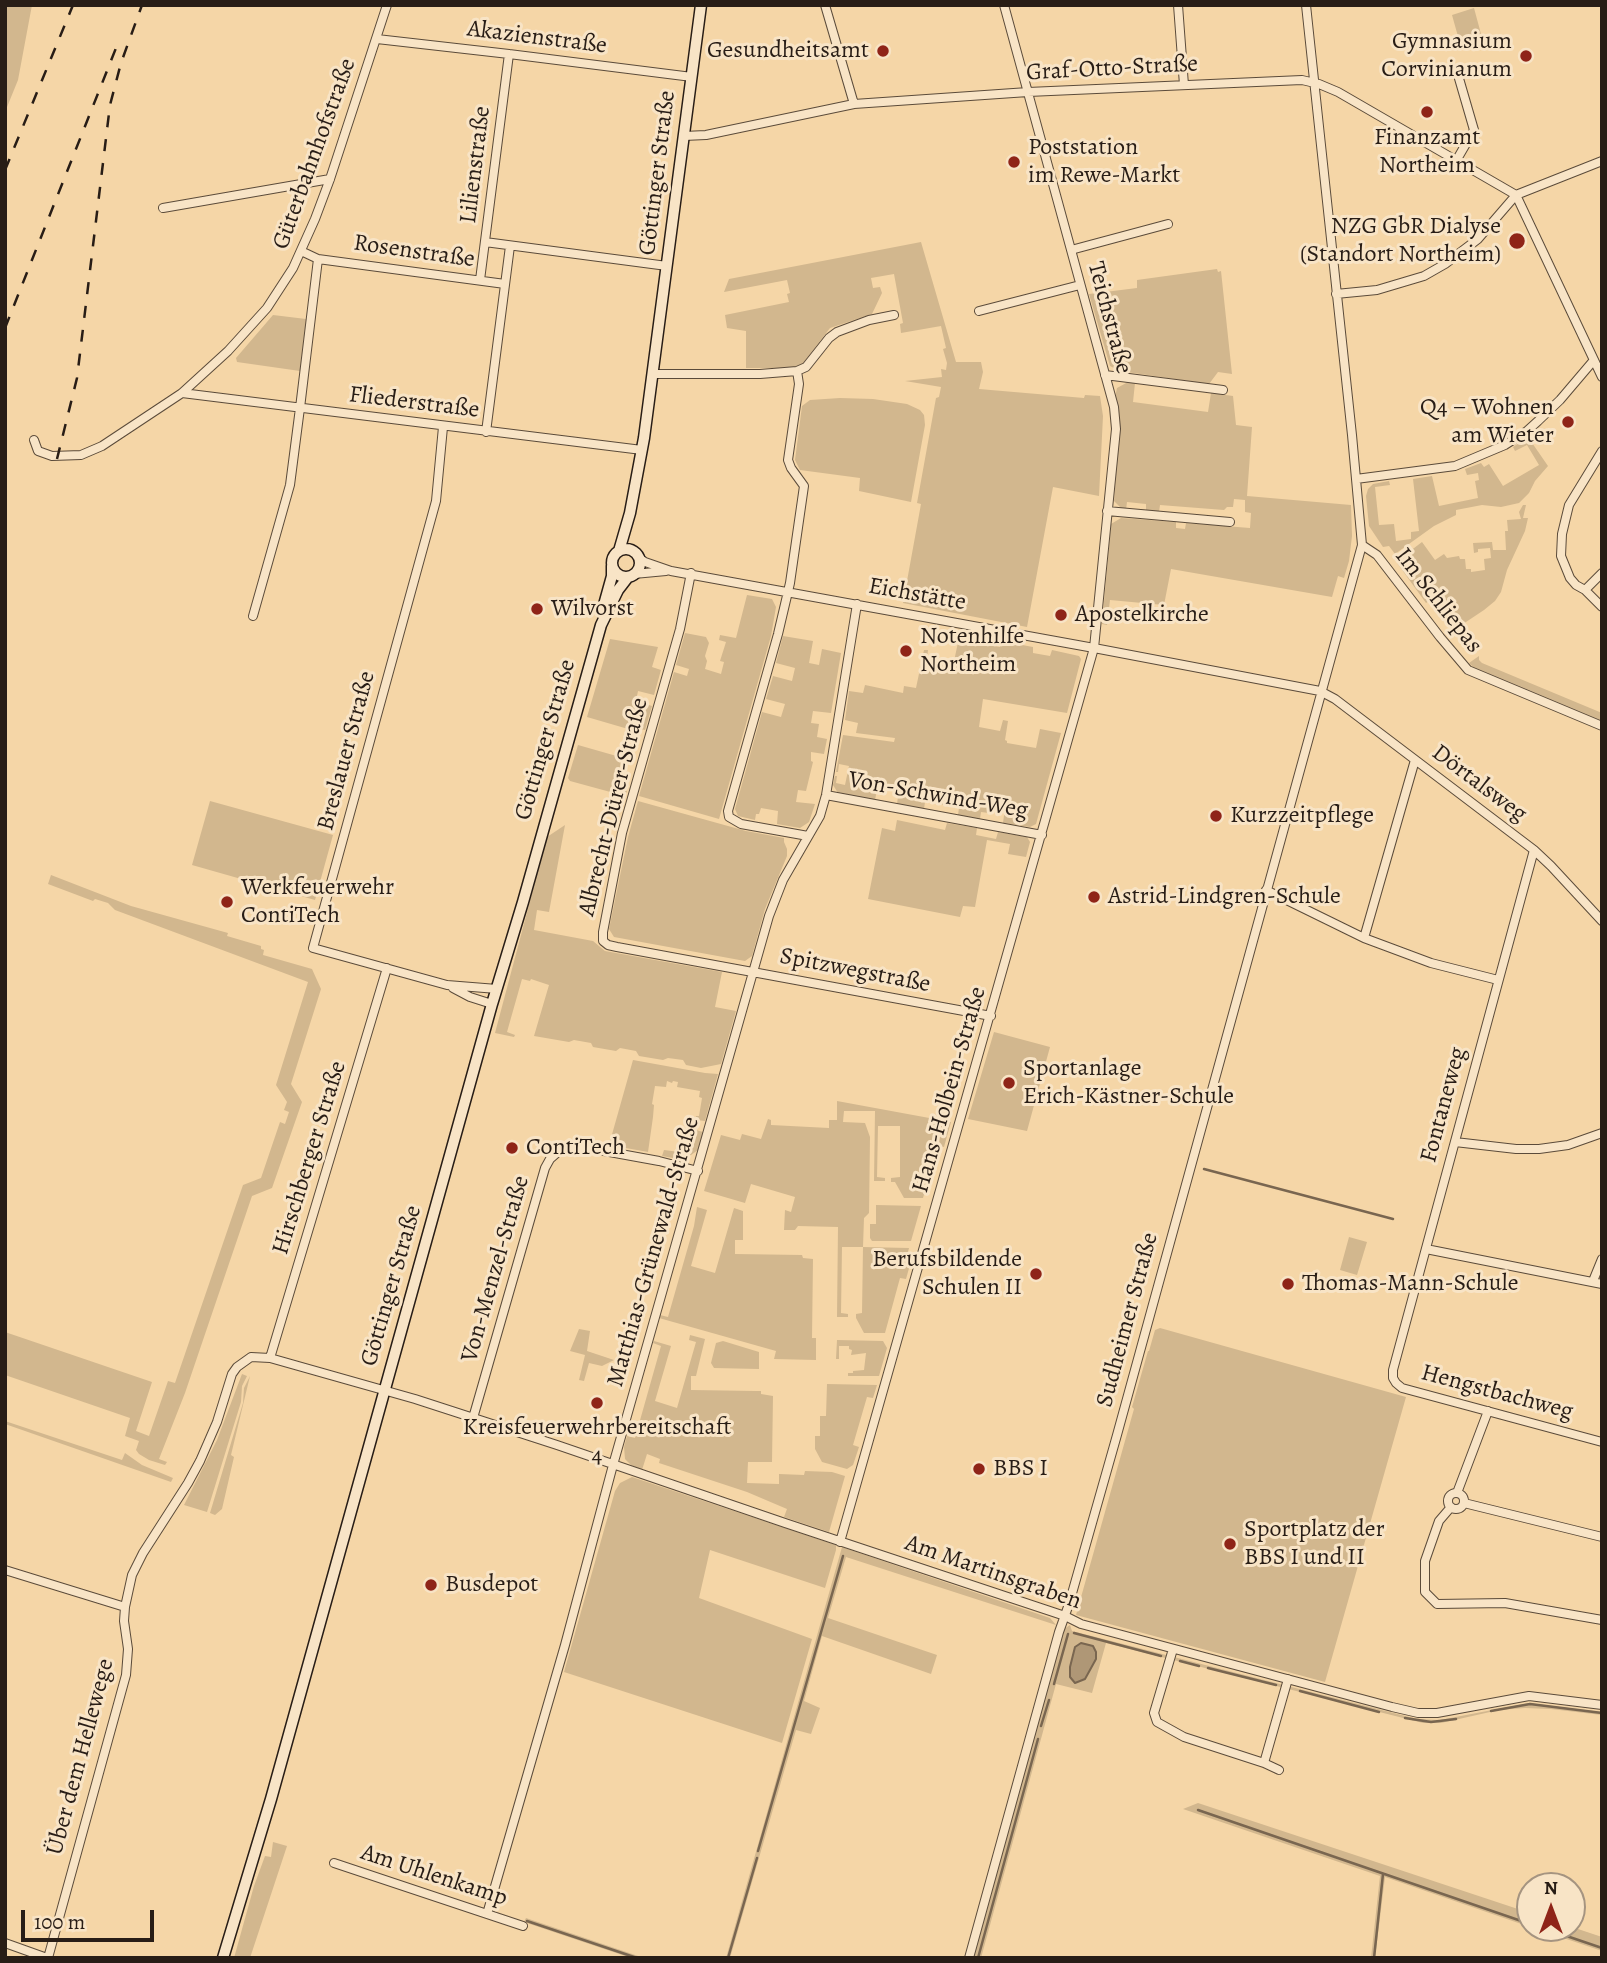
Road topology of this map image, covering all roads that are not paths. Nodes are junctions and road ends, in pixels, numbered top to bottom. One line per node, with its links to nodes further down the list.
1 (387, 5): 7 (street, Güterbahnhofstraße)
2 (701, 5): 10 (main road, Göttinger Straße)
3 (825, 5): 14 (street)
4 (1004, 5): 13 (street, Teichstraße)
5 (1178, 5): 12 (street)
6 (1306, 5): 11 (street)
7 (377, 39): 8 (street, Akazienstraße); 18 (street, Güterbahnhofstraße)
8 (509, 54): 10 (street, Akazienstraße); 22 (street, Lilienstraße)
9 (1458, 75): 16 (street)
10 (692, 77): 15 (main road, Göttinger Straße)
11 (1314, 82): 12 (street, Graf-Otto-Straße); 16 (street, Graf-Otto-Straße); 31 (street)
12 (1184, 85): 13 (street, Graf-Otto-Straße)
13 (1028, 92): 14 (street, Graf-Otto-Straße); 24 (street, Teichstraße)
14 (854, 104): 15 (street, Graf-Otto-Straße)
15 (684, 136): 27 (main road, Göttinger Straße)
16 (1456, 160): 19 (street, Graf-Otto-Straße)
17 (1602, 161): 19 (street)
18 (330, 179): 20 (street); 25 (street, Güterbahnhofstraße)
19 (1516, 195): 31 (street); 34 (street)
20 (163, 208)
21 (1168, 224): 24 (street)
22 (485, 242): 23 (street); 28 (street, Lilienstraße)
23 (510, 246): 27 (street); 29 (street)
24 (1071, 250): 30 (street, Teichstraße)
25 (301, 251): 26 (street, Rosenstraße); 40 (street, Güterbahnhofstraße)
26 (318, 259): 28 (street, Rosenstraße); 41 (street)
27 (667, 266): 36 (main road, Göttinger Straße)
28 (480, 280): 29 (street, Rosenstraße)
29 (505, 284): 43 (street)
30 (1080, 285): 32 (street); 37 (street, Teichstraße)
31 (1336, 295): 47 (street)
32 (979, 311)
33 (894, 315): 35 (street)
34 (1594, 360): 38 (street); 47 (street)
35 (797, 372): 36 (street); 60 (street)
36 (653, 374): 45 (main road, Göttinger Straße)
37 (1105, 375): 39 (street); 48 (street, Teichstraße)
38 (1602, 377)
39 (1223, 390)
40 (182, 393): 41 (street, Fliederstraße); 44 (street, Güterbahnhofstraße)
41 (300, 408): 42 (street, Fliederstraße); 63 (street)
42 (443, 427): 43 (street, Fliederstraße); 76 (street, Breslauer Straße)
43 (486, 432): 45 (street, Fliederstraße)
44 (33, 440)
45 (642, 450): 49 (main road, Göttinger Straße)
46 (1602, 451): 59 (street)
47 (1356, 479): 51 (street)
48 (1107, 511): 50 (street); 65 (street, Teichstraße)
49 (630, 513): 52 (main road, Göttinger Straße); 53 (main road, Göttinger Straße)
50 (1230, 522)
51 (1362, 545): 66 (street, Sudheimer Straße); 67 (street, Im Schliepas)
52 (619, 551): 53 (main road); 54 (main road, Göttinger Straße)
53 (636, 555): 55 (street, Eichstätte); 58 (main road, Göttinger Straße)
54 (612, 566): 58 (main road); 64 (main road, Göttinger Straße)
55 (671, 571): 56 (street, Eichstätte); 58 (street, Eichstätte)
56 (691, 573): 60 (street, Eichstätte); 77 (street, Albrecht-Dürer-Straße)
57 (1602, 573): 59 (street)
58 (631, 575): 64 (main road, Göttinger Straße)
59 (1585, 590): 62 (street)
60 (787, 592): 61 (street, Eichstätte); 71 (street)
61 (857, 604): 65 (street, Eichstätte); 69 (street, Matthias-Grünewald-Straße)
62 (1602, 607)
63 (253, 615)
64 (601, 625): 80 (main road, Göttinger Straße)
65 (1094, 648): 66 (street, Eichstätte); 70 (street, Hans-Holbein-Straße)
66 (1320, 691): 68 (street, Dörtalsweg); 73 (street, Sudheimer Straße)
67 (1602, 726)
68 (1415, 760): 72 (street, Dörtalsweg); 75 (street)
69 (826, 795): 70 (street, Von-Schwind-Weg); 71 (street, Matthias-Grünewald-Straße)
70 (1042, 835): 82 (street, Hans-Holbein-Straße)
71 (808, 836): 77 (street, Matthias-Grünewald-Straße)
72 (1534, 850): 74 (street, Dörtalsweg); 78 (street, Fontaneweg)
73 (1266, 890): 75 (street); 103 (street, Sudheimer Straße)
74 (1602, 921)
75 (1364, 938): 78 (street)
76 (387, 968): 79 (street, Breslauer Straße); 89 (street, Hirschberger Straße)
77 (753, 972): 82 (street, Spitzwegstraße); 85 (street, Matthias-Grünewald-Straße)
78 (1498, 981): 84 (street, Fontaneweg)
79 (447, 985): 80 (street, Breslauer Straße); 81 (street, Breslauer Straße)
80 (497, 989): 81 (main road, Göttinger Straße)
81 (492, 1004): 91 (main road, Göttinger Straße)
82 (991, 1016): 100 (street, Hans-Holbein-Straße)
83 (1602, 1133): 84 (street)
84 (1455, 1142): 86 (street, Fontaneweg)
85 (698, 1171): 93 (street, Von-Menzel-Straße); 95 (street, Matthias-Grünewald-Straße)
86 (1426, 1249): 88 (street); 90 (street, Fontaneweg)
87 (1602, 1259): 88 (street)
88 (1597, 1282)
89 (270, 1358): 91 (street); 102 (street, Über dem Hellewege)
90 (1393, 1370): 92 (street, Hengstbachweg)
91 (384, 1391): 93 (street, Am Martinsgraben); 115 (main road, Göttinger Straße)
92 (1488, 1411): 94 (street, Hengstbachweg); 96 (street)
93 (473, 1418): 95 (street, Am Martinsgraben)
94 (1602, 1442)
95 (613, 1465): 100 (street, Am Martinsgraben); 111 (street, Matthias-Grünewald-Straße)
96 (1457, 1493): 97 (street); 98 (street)
97 (1464, 1503): 98 (street); 99 (street)
98 (1451, 1507): 104 (street)
99 (1602, 1537)
100 (840, 1542): 103 (street, Am Martinsgraben)
101 (5, 1570): 102 (street)
102 (125, 1607): 114 (street, Über dem Hellewege)
103 (1065, 1616): 105 (street, Am Martinsgraben); 116 (street, Sudheimer Straße)
104 (1602, 1620)
105 (1173, 1649): 106 (street, Am Martinsgraben); 108 (street)
106 (1288, 1679): 107 (street, Am Martinsgraben); 108 (street)
107 (1602, 1705)
108 (1264, 1763): 109 (street)
109 (1279, 1770)
110 (334, 1863): 111 (street, Am Uhlenkamp)
111 (487, 1914): 112 (street, Am Uhlenkamp)
112 (523, 1926)
113 (5, 1943): 114 (street)
114 (48, 1958)
115 (223, 1958)
116 (969, 1958)

